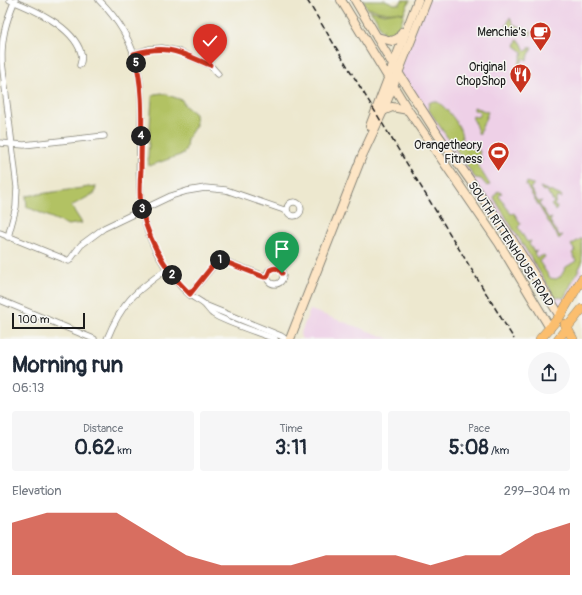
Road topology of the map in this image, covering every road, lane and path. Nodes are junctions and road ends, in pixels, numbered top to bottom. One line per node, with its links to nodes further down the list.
1 (99, 0): 9 (street)
2 (341, 0): 15 (main road, SOUTH RITTENHOUSE ROAD)
3 (355, 0): 8 (main road, SOUTH RITTENHOUSE ROAD)
4 (418, 0): 7 (main road)
5 (426, 0): 13 (main road)
6 (13, 1): 10 (street); 12 (street)
7 (410, 21): 8 (main road); 11 (main road)
8 (377, 37): 11 (main road, SOUTH RITTENHOUSE ROAD)
9 (134, 54): 14 (street); 23 (street)
10 (1, 62): 21 (street)
11 (392, 63): 13 (main road, SOUTH RITTENHOUSE ROAD); 15 (main road)
12 (80, 65)
13 (398, 72): 16 (main road); 34 (main road, SOUTH RITTENHOUSE ROAD)
14 (218, 74)
15 (388, 77): 16 (main road, SOUTH RITTENHOUSE ROAD); 22 (main road)
16 (393, 86): 17 (main road, SOUTH RITTENHOUSE ROAD); 18 (main road)
17 (408, 110): 18 (main road); 35 (main road, SOUTH RITTENHOUSE ROAD)
18 (383, 111): 22 (main road)
19 (104, 136): 21 (street)
20 (0, 143): 21 (street)
21 (12, 145): 26 (street)
22 (362, 156): 41 (main road)
23 (142, 210): 24 (street); 26 (street); 27 (street)
24 (287, 211)
25 (0, 233): 26 (street)
26 (8, 237)
27 (167, 270): 30 (street); 38 (street)
28 (267, 277): 30 (street)
29 (582, 280): 34 (main road)
30 (190, 294): 32 (street)
31 (0, 300): 37 (street)
32 (205, 305): 39 (street); 40 (street)
33 (582, 309): 36 (main road)
34 (560, 316): 35 (main road); 36 (main road, SOUTH RITTENHOUSE ROAD)
35 (550, 328): 42 (main road); 43 (main road, SOUTH RITTENHOUSE ROAD)
36 (567, 329): 43 (main road); 44 (main road, SOUTH RITTENHOUSE ROAD)
37 (94, 339)
38 (107, 339)
39 (275, 339)
40 (285, 339)
41 (290, 339)
42 (540, 339)
43 (558, 339)
44 (574, 339)

